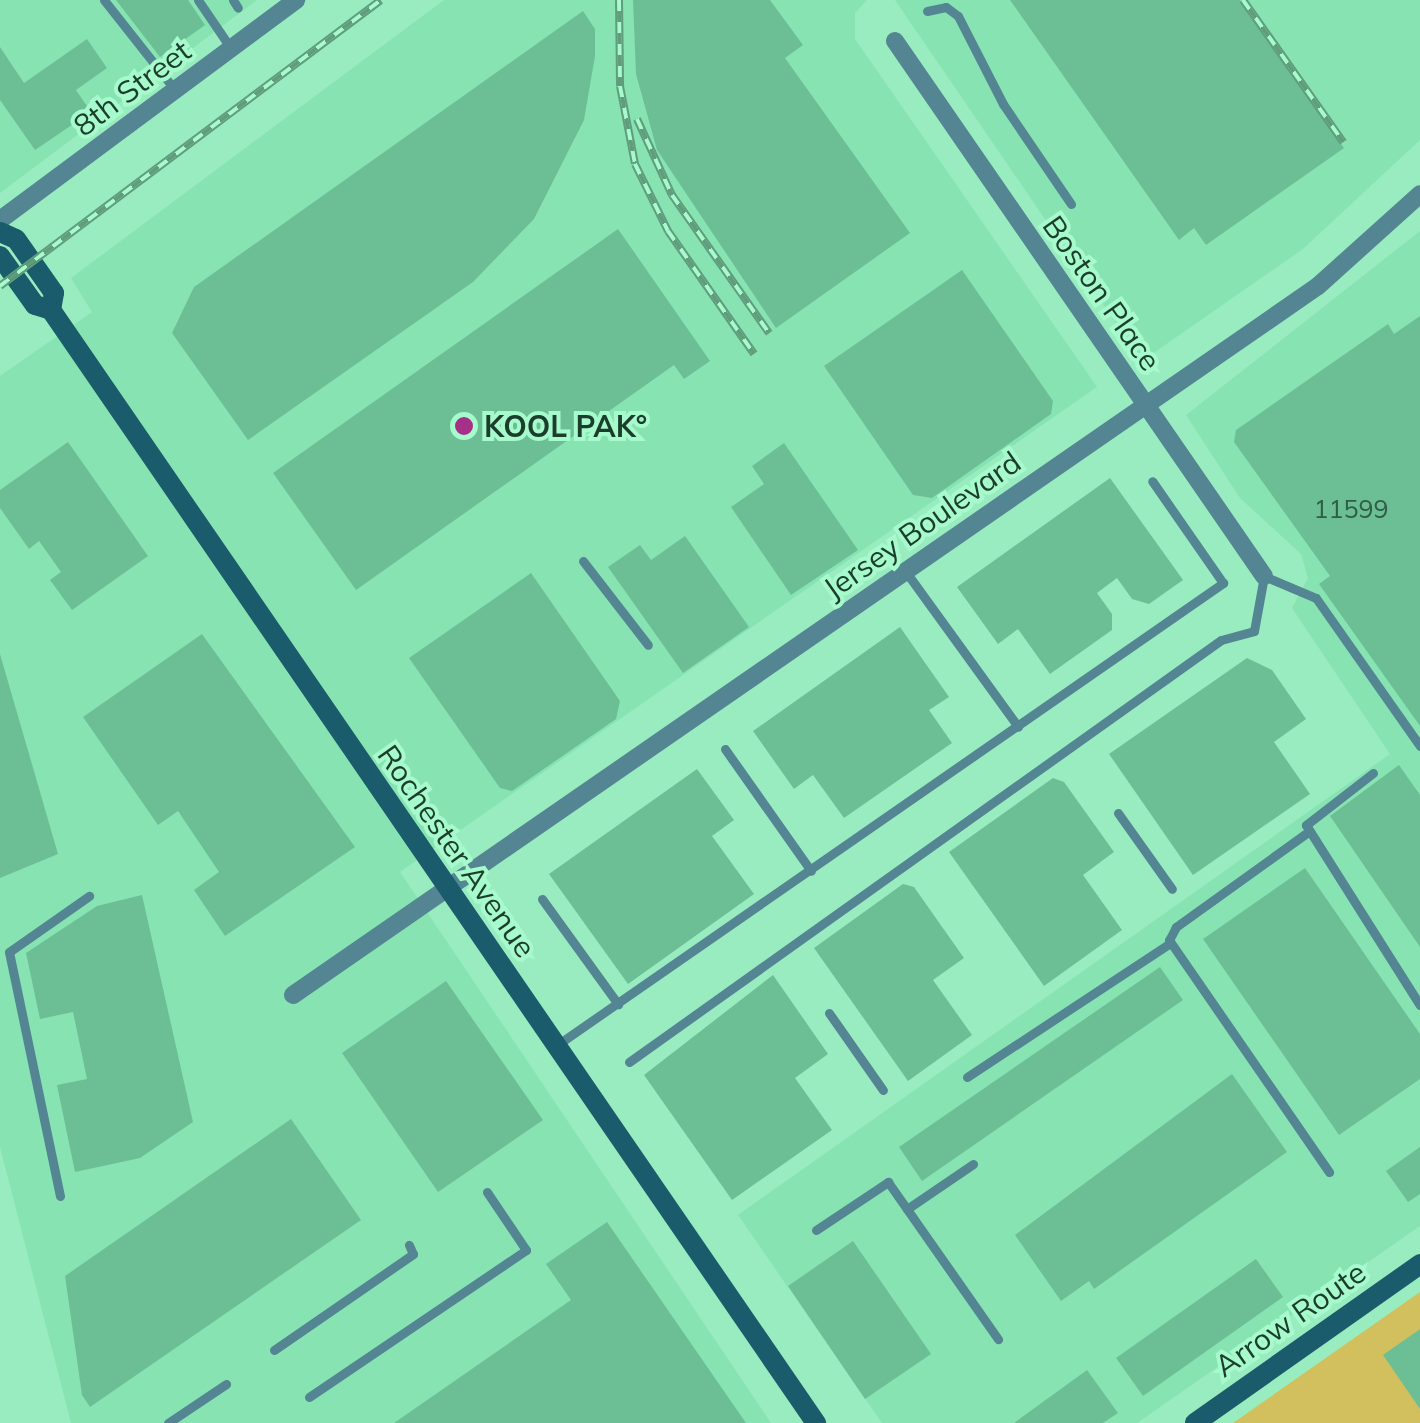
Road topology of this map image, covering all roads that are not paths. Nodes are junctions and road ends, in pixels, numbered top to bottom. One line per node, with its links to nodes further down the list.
1 (104, 0): 8 (lane)
2 (198, 0): 7 (lane)
3 (296, 0): 7 (street, 8th Street)
4 (940, 4): 5 (lane); 10 (lane)
5 (927, 12)
6 (895, 40): 15 (street, Boston Place)
7 (231, 48): 8 (street, 8th Street)
8 (175, 90): 11 (street, 8th Street)
9 (1420, 194): 15 (street, Jersey Boulevard)
10 (1071, 204)
11 (0, 220)
12 (0, 232): 14 (main road, Rochester Avenue)
13 (0, 256): 14 (main road, Rochester Avenue)
14 (50, 310): 28 (main road, Rochester Avenue)
15 (1145, 404): 18 (street, Jersey Boulevard); 19 (street, Boston Place)
16 (1152, 481): 21 (lane)
17 (583, 561): 20 (lane)
18 (905, 570): 21 (lane); 28 (street, Jersey Boulevard)
19 (1264, 576): 22 (lane); 38 (lane)
20 (648, 645)
21 (1018, 728): 27 (lane)
22 (1420, 746)
23 (726, 749): 27 (lane)
24 (1374, 773): 26 (lane)
25 (1118, 813): 29 (lane)
26 (1308, 832): 32 (lane); 35 (lane)
27 (811, 871): 34 (lane)
28 (446, 888): 33 (street, Jersey Boulevard); 37 (main road, Rochester Avenue)
29 (1172, 890)
30 (89, 896): 44 (lane)
31 (542, 899): 34 (lane)
32 (1170, 943): 39 (lane); 42 (lane)
33 (293, 995)
34 (618, 1004): 37 (lane)
35 (1420, 1005)
36 (829, 1013): 40 (lane)
37 (555, 1046): 54 (main road, Rochester Avenue)
38 (629, 1062)
39 (966, 1078)
40 (883, 1090)
41 (973, 1164): 45 (lane)
42 (1329, 1172)
43 (487, 1192): 52 (lane)
44 (60, 1196)
45 (907, 1209): 46 (lane); 49 (lane)
46 (816, 1230)
47 (410, 1245): 50 (lane)
48 (1420, 1264): 55 (main road, Arrow Route)
49 (998, 1339)
50 (274, 1350)
51 (226, 1384): 53 (lane)
52 (309, 1397)
53 (168, 1423)
54 (816, 1423)
55 (1195, 1423)

